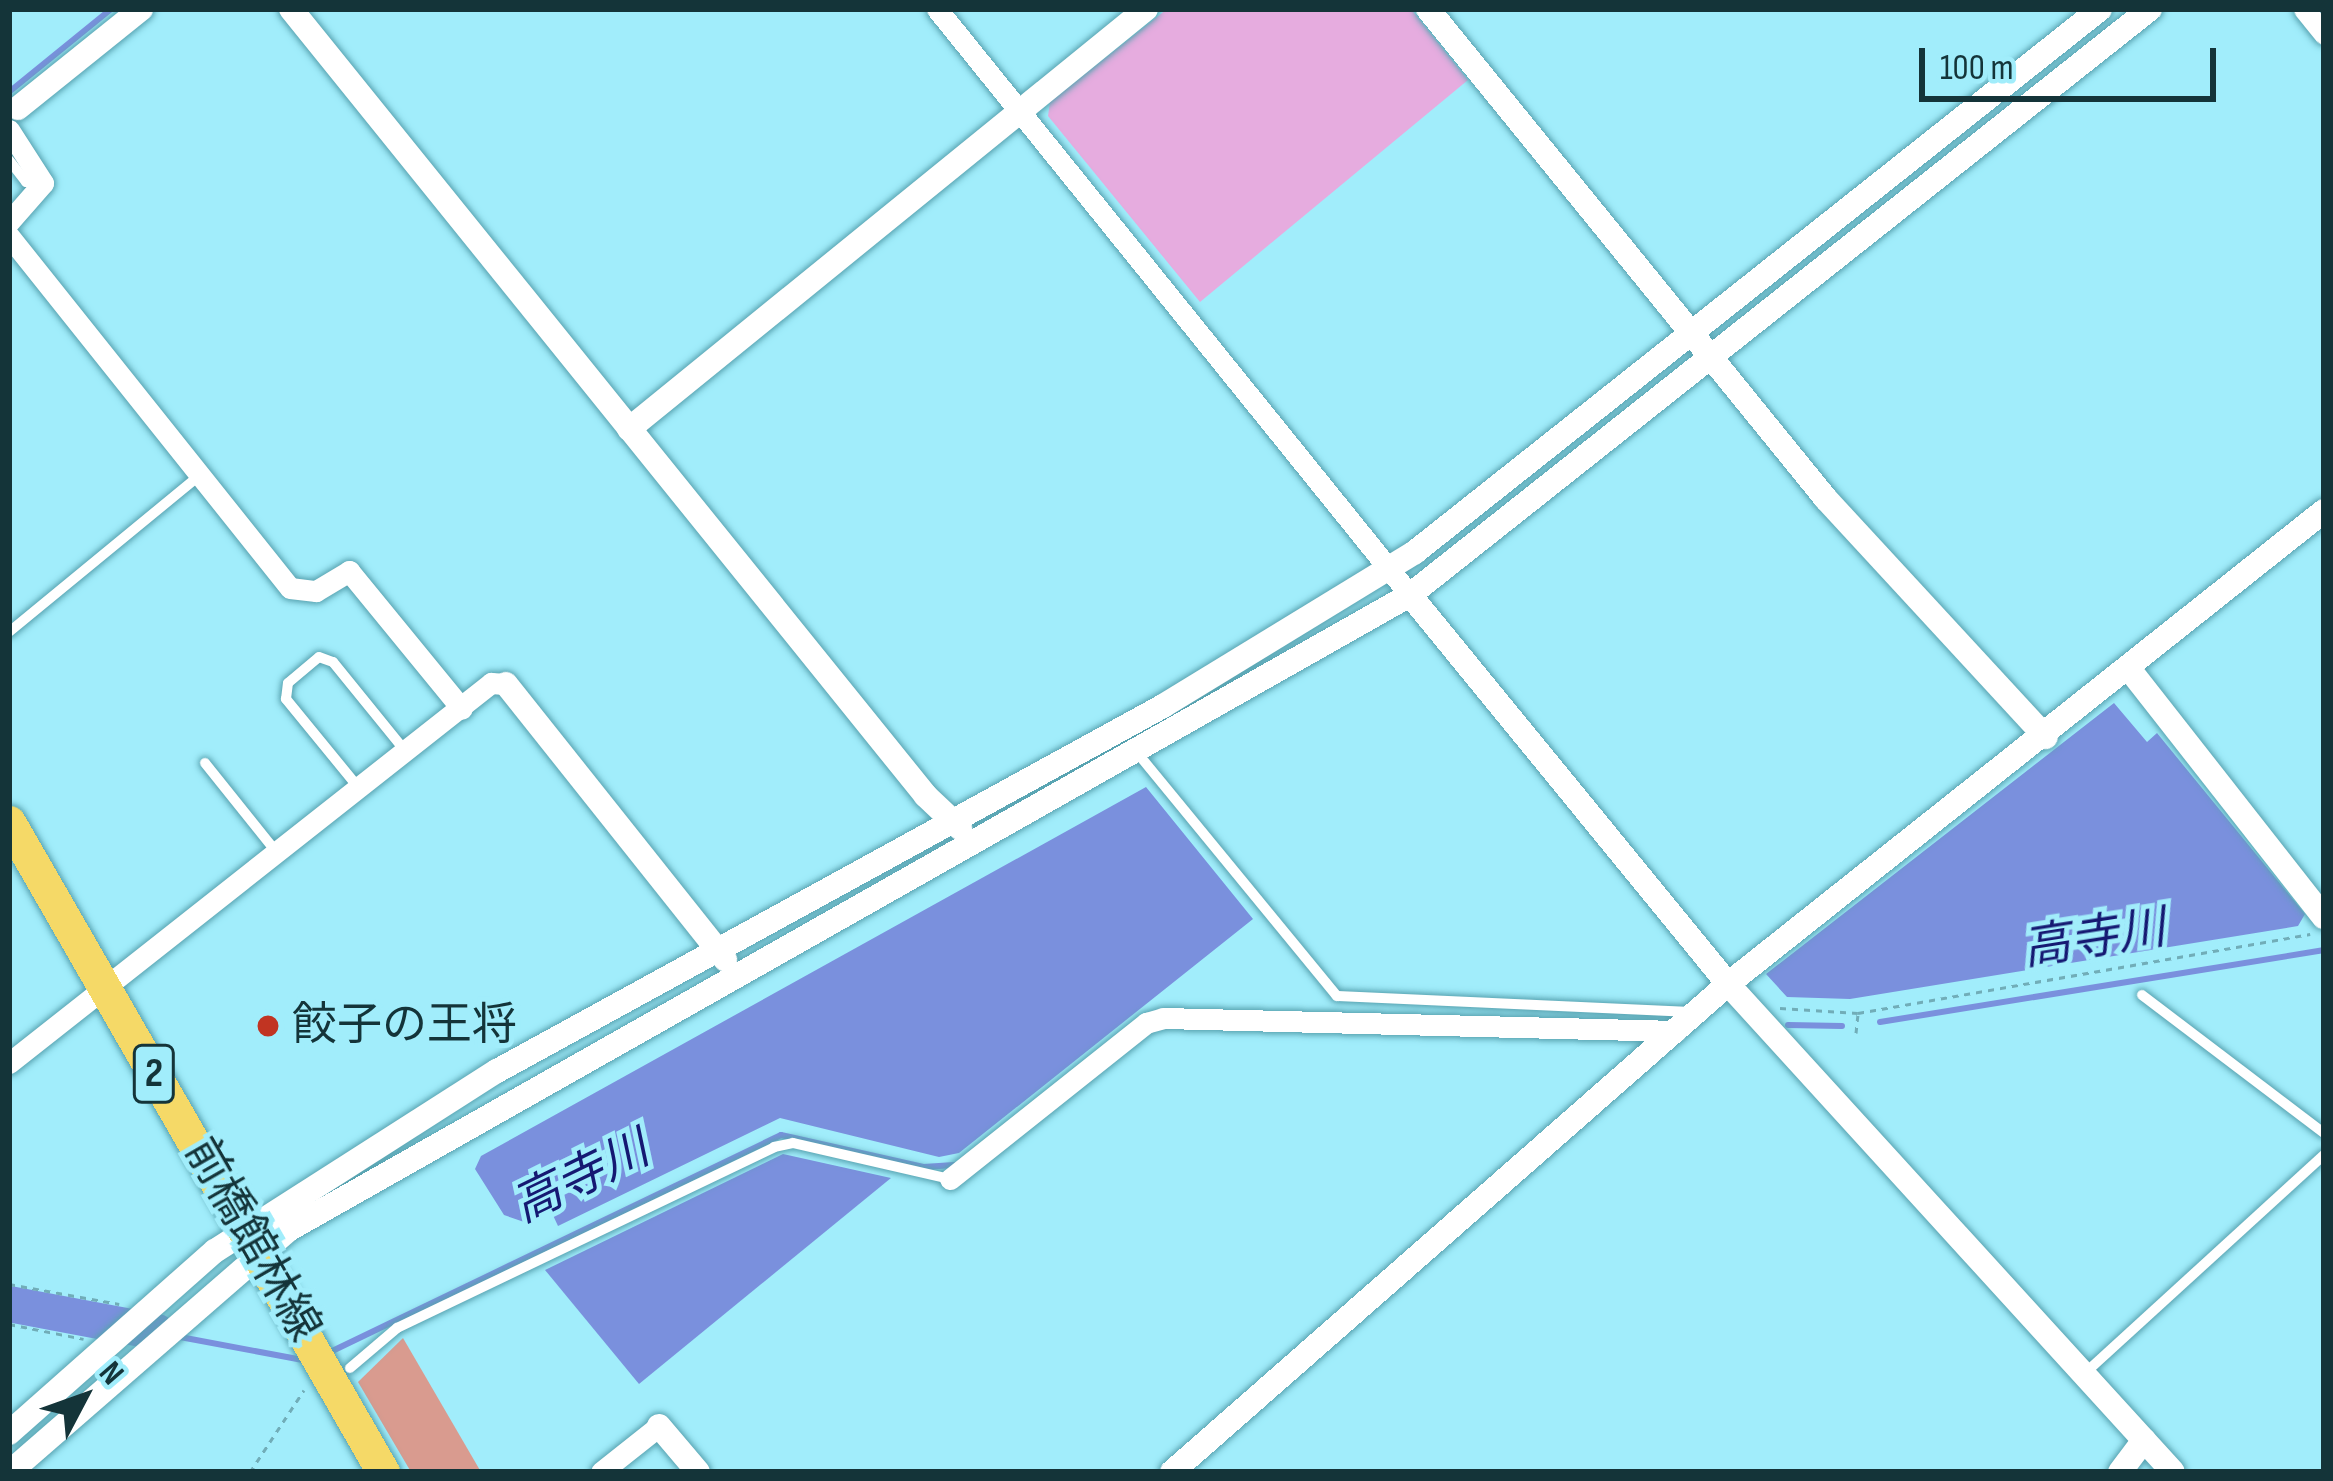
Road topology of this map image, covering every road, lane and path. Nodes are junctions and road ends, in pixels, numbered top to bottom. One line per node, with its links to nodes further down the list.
1 (141, 9): 11 (street)
2 (291, 9): 18 (street)
3 (937, 9): 10 (street)
4 (1146, 9): 10 (street)
5 (1428, 9): 16 (street)
6 (2100, 9): 16 (street)
7 (2150, 9): 17 (street)
8 (2304, 9): 9 (street)
9 (2324, 34)
10 (1018, 109): 18 (street); 21 (street)
11 (12, 119): 13 (street)
12 (9, 160): 13 (lane)
13 (43, 183): 14 (street)
14 (9, 222)
15 (9, 236): 19 (street)
16 (1694, 336): 17 (street); 21 (street)
17 (1712, 358): 22 (street); 27 (street)
18 (629, 429): 33 (street)
19 (200, 476): 23 (lane); 26 (street)
20 (2324, 511): 24 (street)
21 (1389, 570): 22 (street); 33 (street)
22 (1410, 595): 29 (street); 42 (street)
23 (9, 632)
24 (2130, 670): 27 (street); 37 (street)
25 (506, 684): 26 (street); 39 (street)
26 (462, 709): 28 (street)
27 (2046, 737): 42 (street)
28 (406, 753): 31 (street); 31 (lane)
29 (1139, 755): 34 (street); 44 (lane)
30 (205, 763): 35 (lane)
31 (360, 790): 35 (street)
32 (9, 823): 41 (main road, 前橋館林線 / 2)
33 (949, 824): 34 (street); 36 (street); 39 (street)
34 (999, 831): 36 (street)
35 (279, 855): 41 (street)
36 (924, 873): 40 (street)
37 (2324, 916)
38 (2324, 927): 45 (path)
39 (718, 950): 40 (street); 52 (street)
40 (736, 974): 52 (street)
41 (106, 992): 48 (street); 52 (main road, 前橋館林線 / 2)
42 (1736, 993): 44 (street); 45 (path); 58 (street)
43 (2142, 995): 49 (lane)
44 (1698, 1012): 46 (street)
45 (1858, 1012): 47 (path)
46 (1676, 1031): 51 (street); 67 (street)
47 (1856, 1033)
48 (9, 1063)
49 (2324, 1133)
50 (2324, 1155): 58 (lane)
51 (950, 1179): 57 (lane)
52 (251, 1240): 54 (street); 57 (main road, 前橋館林線 / 2); 62 (street)
53 (9, 1283): 54 (path)
54 (134, 1308): 60 (street)
55 (9, 1324): 56 (path)
56 (86, 1339)
57 (335, 1369): 63 (path); 64 (main road, 前橋館林線 / 2)
58 (2084, 1374): 61 (street)
59 (659, 1426): 65 (street); 66 (street)
60 (9, 1432)
61 (2144, 1440): 68 (street); 69 (street)
62 (10, 1472)
63 (250, 1472)
64 (383, 1472)
65 (601, 1472)
66 (698, 1472)
67 (1172, 1472)
68 (2120, 1472)
69 (2174, 1472)

